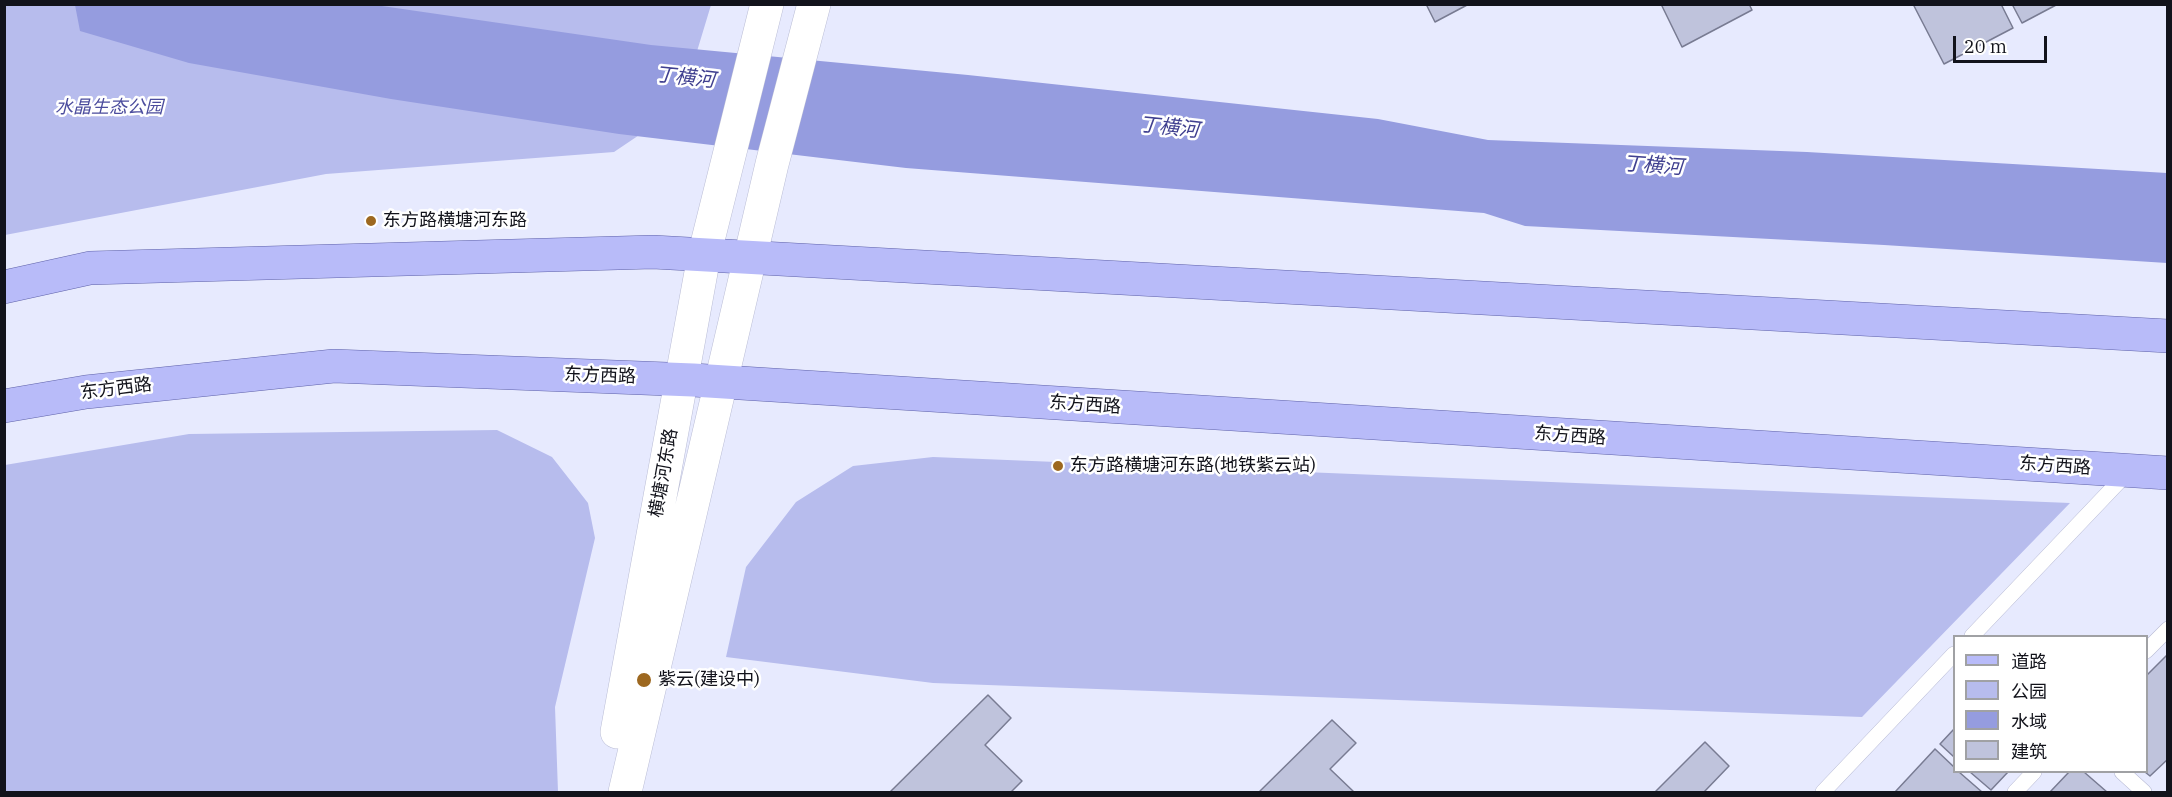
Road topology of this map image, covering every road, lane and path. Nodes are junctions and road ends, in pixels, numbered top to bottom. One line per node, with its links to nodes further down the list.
1 (765, 13): 3 (main road, 横塘河东路)
2 (811, 15): 4 (main road, 横塘河东路)
3 (704, 256): 4 (main road); 5 (main road); 7 (main road, 横塘河东路)
4 (749, 259): 6 (main road); 8 (main road, 横塘河东路)
5 (4, 287)
6 (2168, 336)
7 (681, 380): 8 (main road, 东方西路); 9 (main road, 东方西路); 18 (main road, 横塘河东路)
8 (720, 382): 10 (main road, 东方西路); 19 (main road, 横塘河东路)
9 (4, 406)
10 (2129, 471): 11 (main road, 东方西路); 13 (lane)
11 (2168, 473)
12 (2168, 629): 14 (lane)
13 (1975, 635)
14 (2148, 649)
15 (1953, 655): 20 (lane)
16 (2032, 773): 21 (lane)
17 (2124, 773): 22 (lane)
18 (605, 792)
19 (625, 792)
20 (1823, 792)
21 (2014, 792)
22 (2144, 792)

